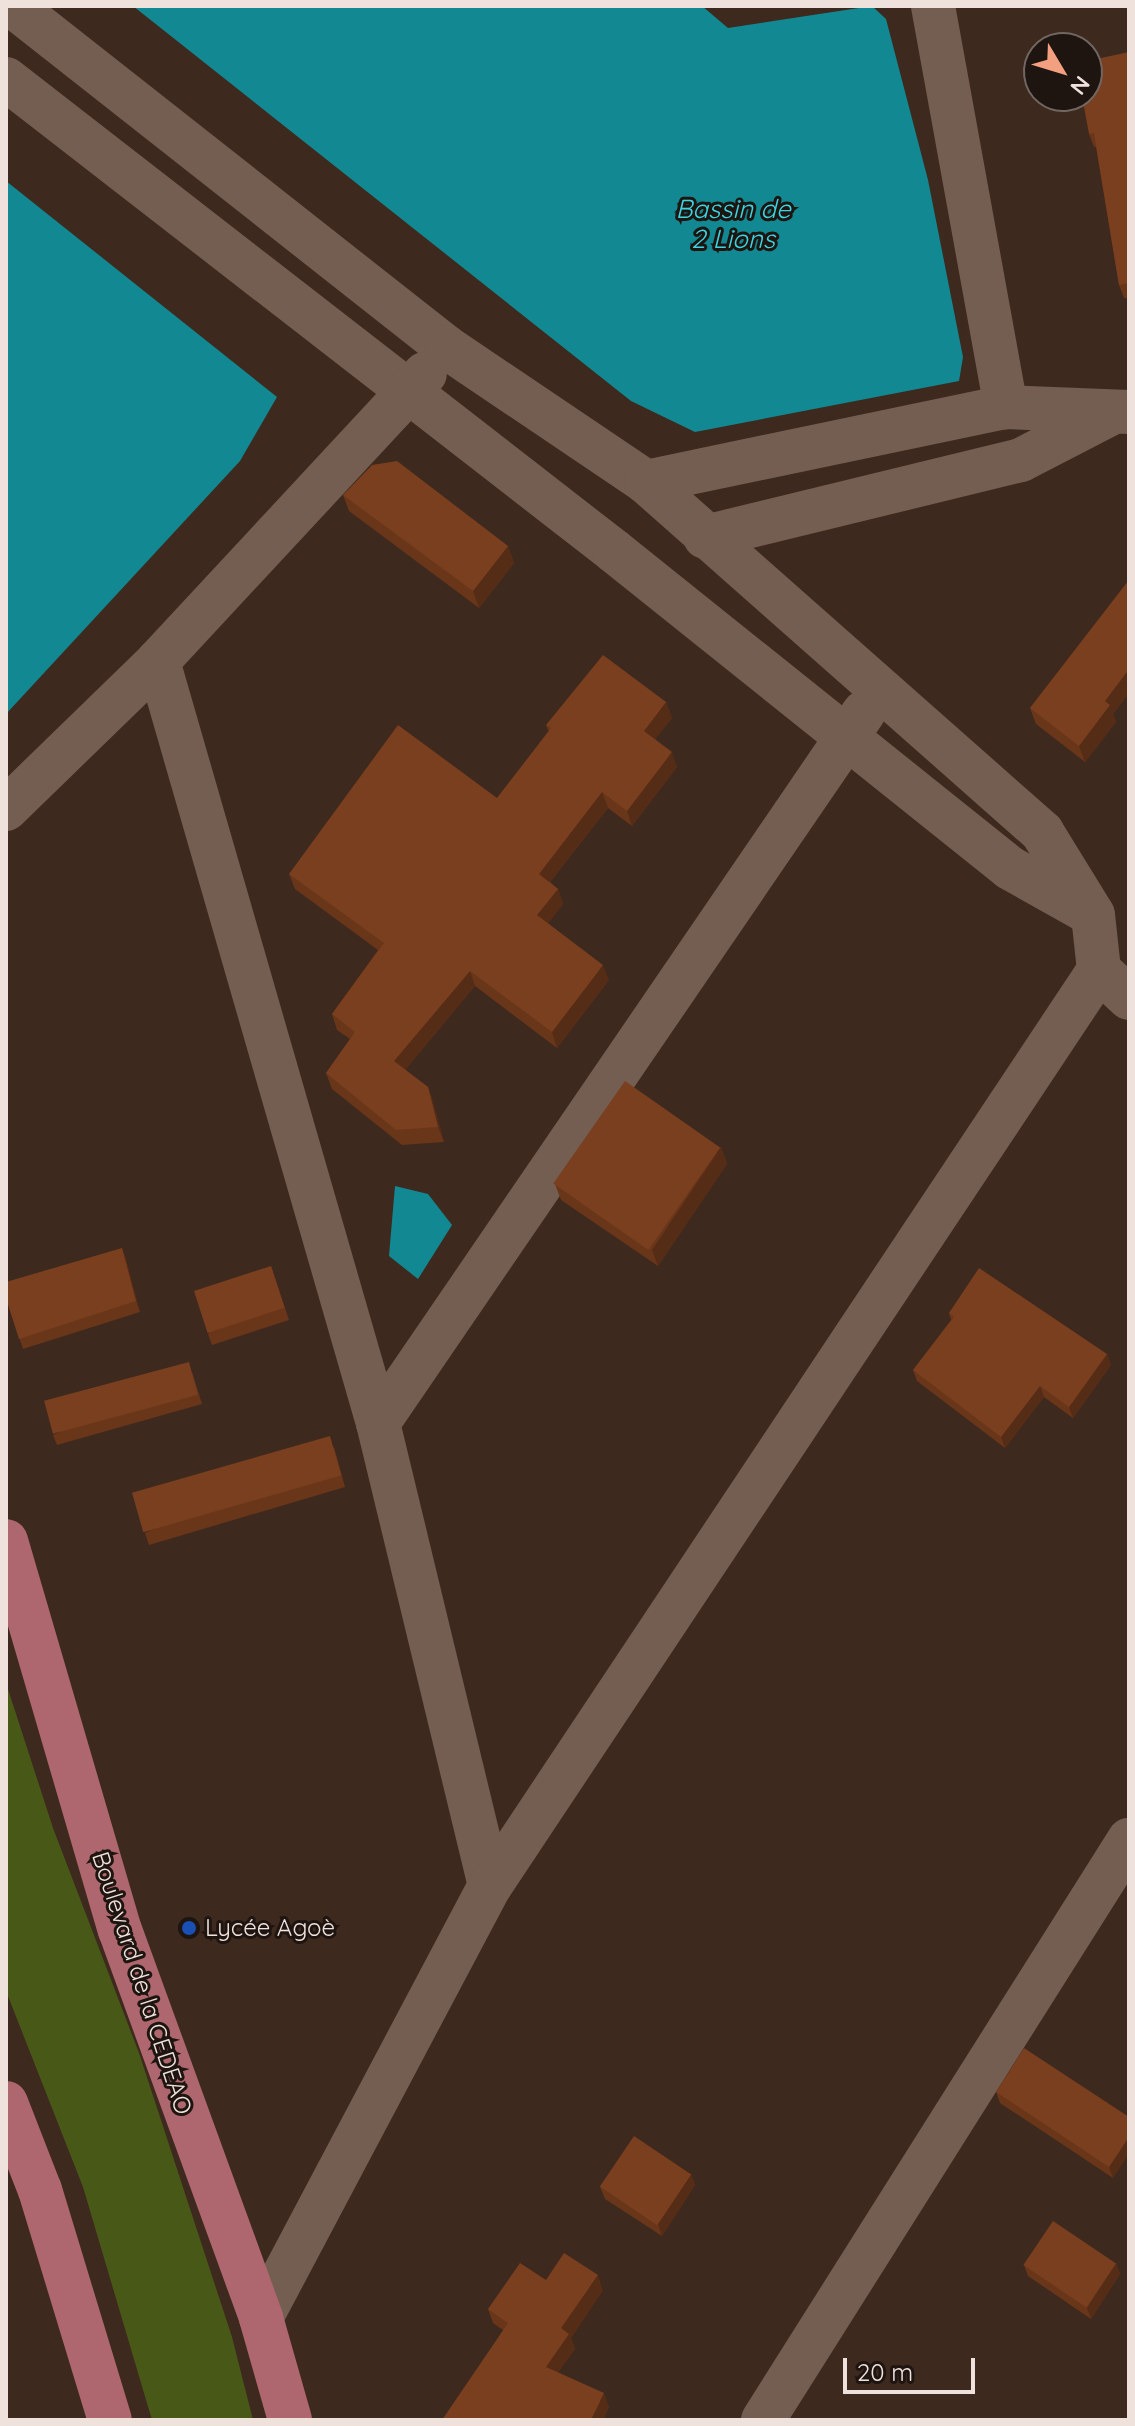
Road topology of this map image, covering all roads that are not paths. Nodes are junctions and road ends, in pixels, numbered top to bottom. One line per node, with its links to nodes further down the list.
1 (13, 6): 4 (street)
2 (933, 6): 6 (street)
3 (6, 79): 5 (street)
4 (446, 347): 5 (street); 8 (street)
5 (409, 395): 10 (street); 12 (street)
6 (1006, 407): 7 (street); 8 (street)
7 (1120, 413): 9 (street)
8 (646, 482): 9 (street)
9 (705, 537): 11 (street)
10 (158, 661): 13 (street); 16 (street)
11 (879, 691): 12 (street); 14 (street)
12 (847, 736): 14 (street); 16 (street)
13 (6, 809)
14 (1093, 915): 15 (street)
15 (1114, 984): 19 (street)
16 (378, 1423): 19 (street)
17 (6, 1541): 21 (main road, Boulevard de la CEDEAO)
18 (1129, 1840): 24 (street)
19 (490, 1886): 21 (street)
20 (6, 2103): 22 (main road)
21 (261, 2318): 23 (main road, Boulevard de la CEDEAO)
22 (110, 2420)
23 (290, 2420)
24 (763, 2420)

